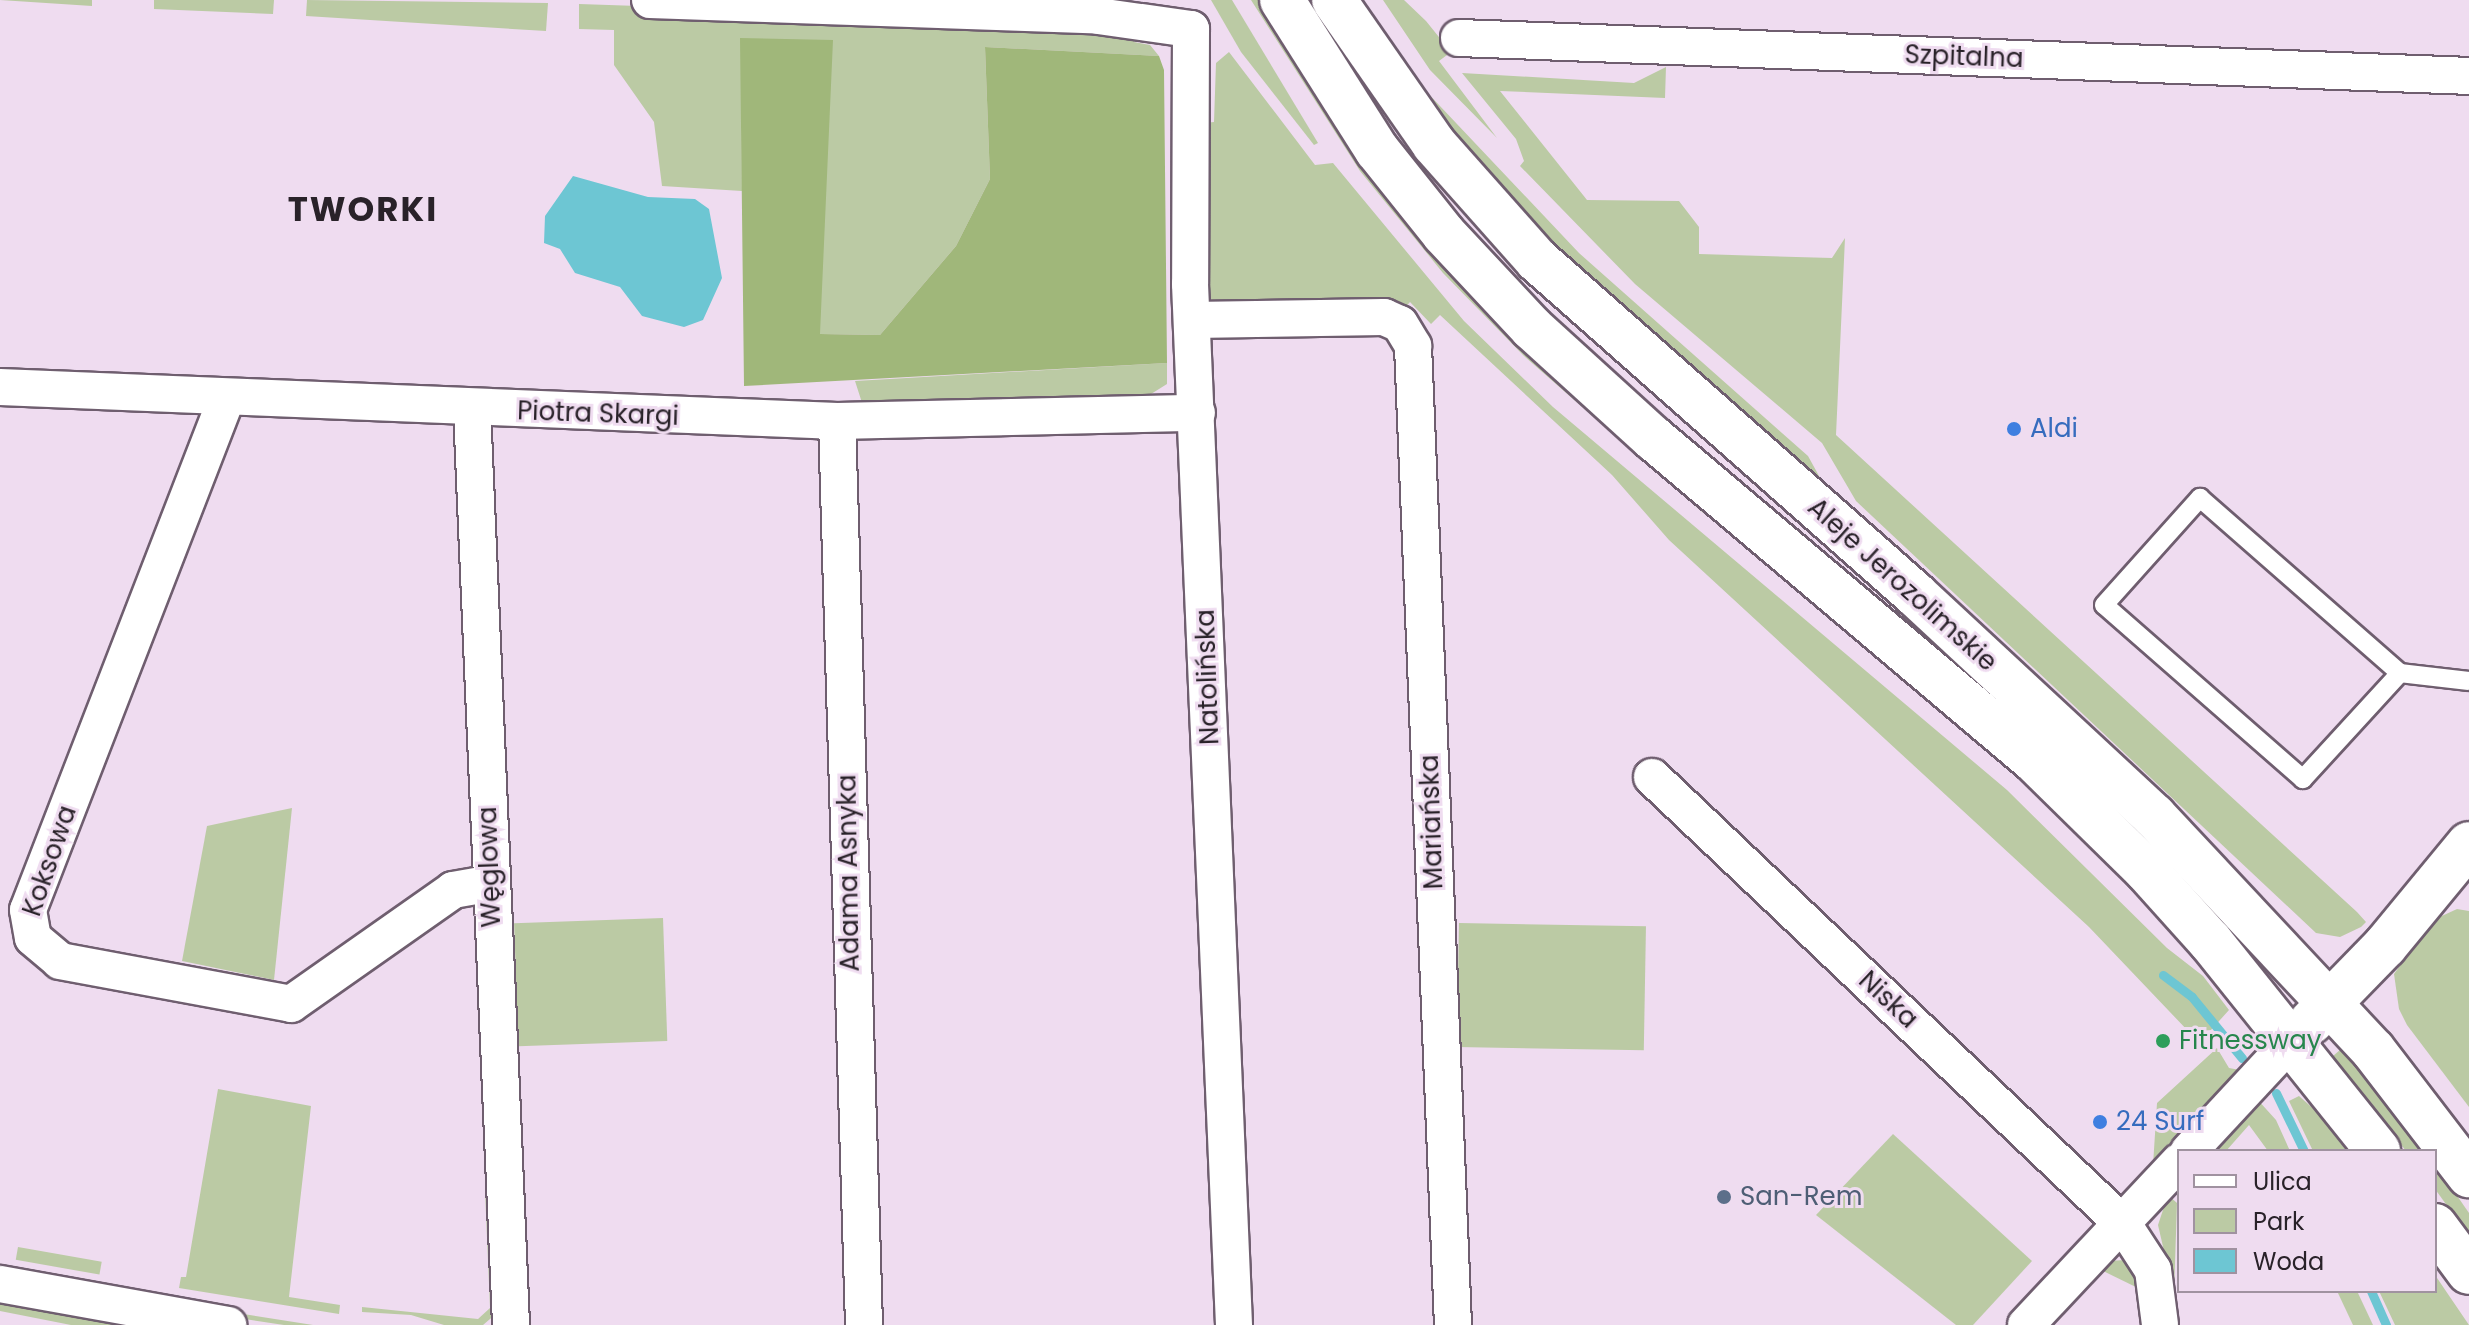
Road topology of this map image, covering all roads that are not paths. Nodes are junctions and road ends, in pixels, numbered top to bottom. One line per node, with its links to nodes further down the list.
1 (650, 0): 6 (street, Natolińska)
2 (1282, 0): 18 (main road, Aleje Jerozolimskie)
3 (1334, 0): 17 (main road, Aleje Jerozolimskie)
4 (1459, 38): 5 (street, Szpitalna)
5 (2469, 76)
6 (1193, 320): 10 (street, Natolińska); 31 (street, Mariańska)
7 (0, 387): 8 (street, Piotra Skargi)
8 (227, 397): 9 (street, Piotra Skargi); 16 (street, Koksowa)
9 (472, 409): 11 (street, Piotra Skargi); 16 (street, Węglowa)
10 (1197, 413): 11 (street, Piotra Skargi); 30 (street, Natolińska)
11 (837, 421): 29 (street, Adama Asnyka)
12 (2400, 673): 12 (lane); 13 (lane)
13 (2469, 681)
14 (1652, 777): 23 (street, Niska)
15 (2466, 858): 17 (main road)
16 (491, 883): 28 (street, Węglowa)
17 (2332, 1003): 18 (main road); 22 (main road, Aleje Jerozolimskie)
18 (2292, 1040): 19 (street); 20 (main road, Aleje Jerozolimskie)
19 (2191, 1149)
20 (2376, 1149)
21 (2177, 1164): 23 (street)
22 (2469, 1175)
23 (2123, 1224): 32 (street); 33 (street, Niska)
24 (2437, 1229): 25 (main road)
25 (2469, 1272)
26 (0, 1284): 27 (street)
27 (228, 1325)
28 (511, 1325)
29 (864, 1325)
30 (1234, 1325)
31 (1453, 1325)
32 (2026, 1325)
33 (2160, 1325)

